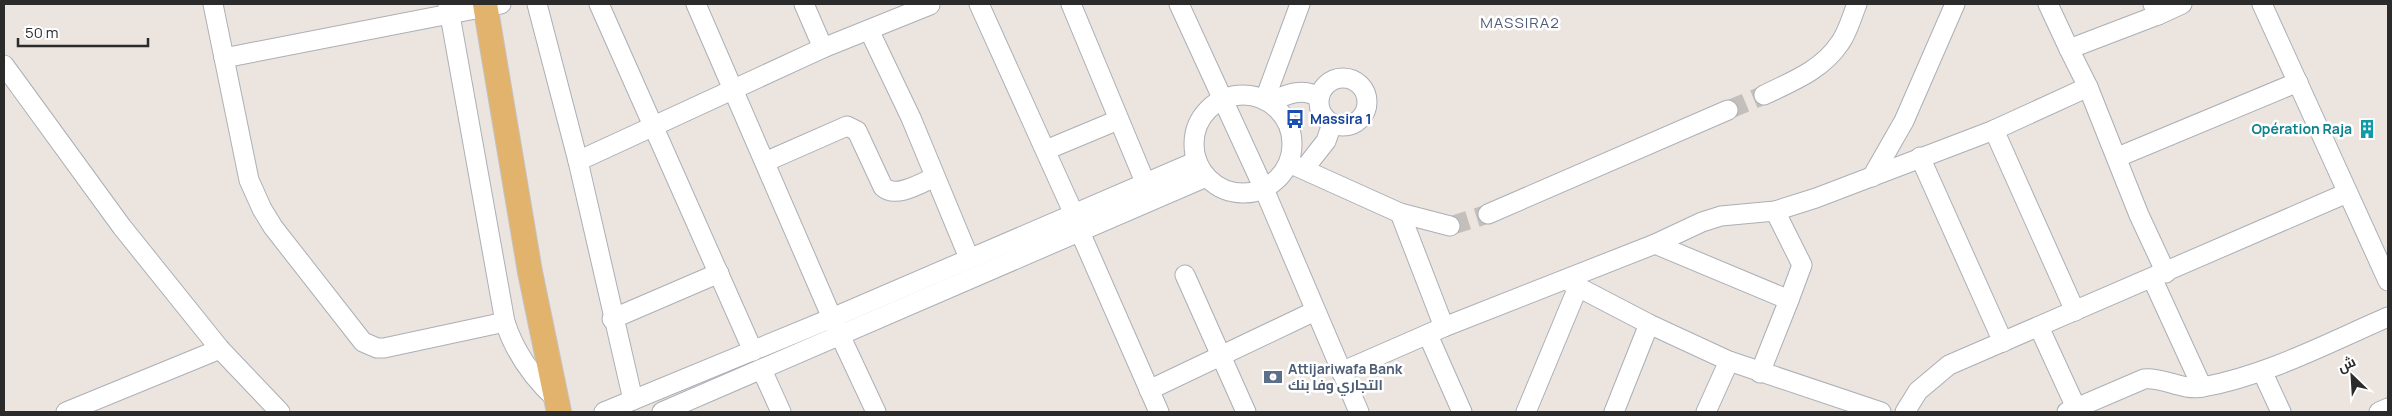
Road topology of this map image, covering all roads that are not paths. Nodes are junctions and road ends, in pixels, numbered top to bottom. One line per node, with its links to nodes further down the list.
1 (213, 4): 22 (street)
2 (537, 4): 39 (street)
3 (599, 4): 34 (street)
4 (696, 4): 26 (street)
5 (804, 4): 20 (street)
6 (980, 4): 36 (street)
7 (1070, 4): 32 (street)
8 (1179, 4): 29 (street)
9 (1300, 4): 30 (street)
10 (1857, 4): 27 (street)
11 (1955, 4): 44 (street)
12 (2048, 4): 21 (street)
13 (2182, 4): 18 (street)
14 (491, 5): 17 (street); 84 (main road)
15 (930, 5): 19 (street)
16 (2267, 5): 24 (street)
17 (449, 9): 22 (street); 67 (street)
18 (2156, 9): 21 (street)
19 (868, 30): 20 (street); 43 (street)
20 (823, 48): 26 (street)
21 (2069, 49): 25 (street)
22 (224, 58): 67 (street)
23 (4, 65): 73 (street)
24 (2298, 82): 38 (street); 47 (street)
25 (2088, 87): 35 (street); 38 (street)
26 (733, 90): 34 (street); 40 (street)
27 (1764, 95)
28 (1319, 98): 30 (street); 33 (street); 33 (street)
29 (1222, 99): 30 (street); 42 (street); 46 (street)
30 (1268, 100): 41 (street)
31 (1728, 110): 51 (street)
32 (1118, 120): 36 (street); 45 (street)
33 (1332, 124): 41 (street)
34 (655, 126): 39 (street); 56 (street)
35 (1994, 130): 37 (street); 62 (street)
36 (1046, 150): 49 (street)
37 (1920, 157): 44 (street); 72 (street)
38 (2118, 157): 58 (street)
39 (578, 161): 66 (street)
40 (765, 162): 43 (street); 65 (street)
41 (1296, 166): 46 (street); 50 (street)
42 (1201, 169): 45 (street); 46 (street); 53 (street)
43 (935, 177): 55 (street)
44 (1872, 177): 48 (street)
45 (1145, 182): 49 (street)
46 (1264, 189): 63 (street)
47 (2347, 192): 58 (street); 59 (street)
48 (1775, 211): 54 (street); 61 (street)
49 (1073, 212): 55 (street)
50 (1400, 213): 52 (street); 70 (street)
51 (1488, 214)
52 (1450, 226)
53 (1080, 232): 71 (street); 82 (street)
54 (1655, 244): 60 (street); 61 (street)
55 (969, 258): 65 (street)
56 (719, 273): 66 (street); 74 (street)
57 (1185, 275): 75 (street)
58 (2159, 276): 62 (street); 81 (street)
59 (2388, 280)
60 (1573, 284): 68 (street); 70 (street); 97 (street)
61 (1789, 300): 80 (street)
62 (2076, 311): 69 (street)
63 (1315, 312): 75 (street); 79 (street)
64 (2388, 317): 78 (street)
65 (832, 318): 71 (street); 74 (street)
66 (612, 319): 83 (street)
67 (505, 322): 84 (street)
68 (1649, 324): 76 (street); 98 (street)
69 (2039, 327): 72 (street); 86 (street)
70 (1436, 331): 79 (street); 96 (street)
71 (842, 336): 77 (street); 92 (street)
72 (2002, 342): 101 (street)
73 (220, 348): 87 (street); 88 (street)
74 (753, 351): 83 (street)
75 (1221, 355): 82 (street); 94 (street)
76 (1729, 360): 80 (street); 99 (street)
77 (762, 370): 90 (street); 91 (street)
78 (2262, 371): 81 (street); 102 (street)
79 (1340, 372): 95 (street)
80 (1760, 372): 100 (street)
81 (2202, 387): 86 (street)
82 (1149, 390): 93 (street)
83 (633, 400): 89 (street)
84 (557, 406)
85 (2388, 408): 103 (street)
86 (2074, 411)
87 (66, 412)
88 (280, 412)
89 (604, 412)
90 (662, 412)
91 (782, 412)
92 (876, 412)
93 (1159, 412)
94 (1246, 412)
95 (1359, 412)
96 (1462, 412)
97 (1526, 412)
98 (1614, 412)
99 (1706, 412)
100 (1881, 412)
101 (1905, 412)
102 (2281, 412)
103 (2379, 412)

